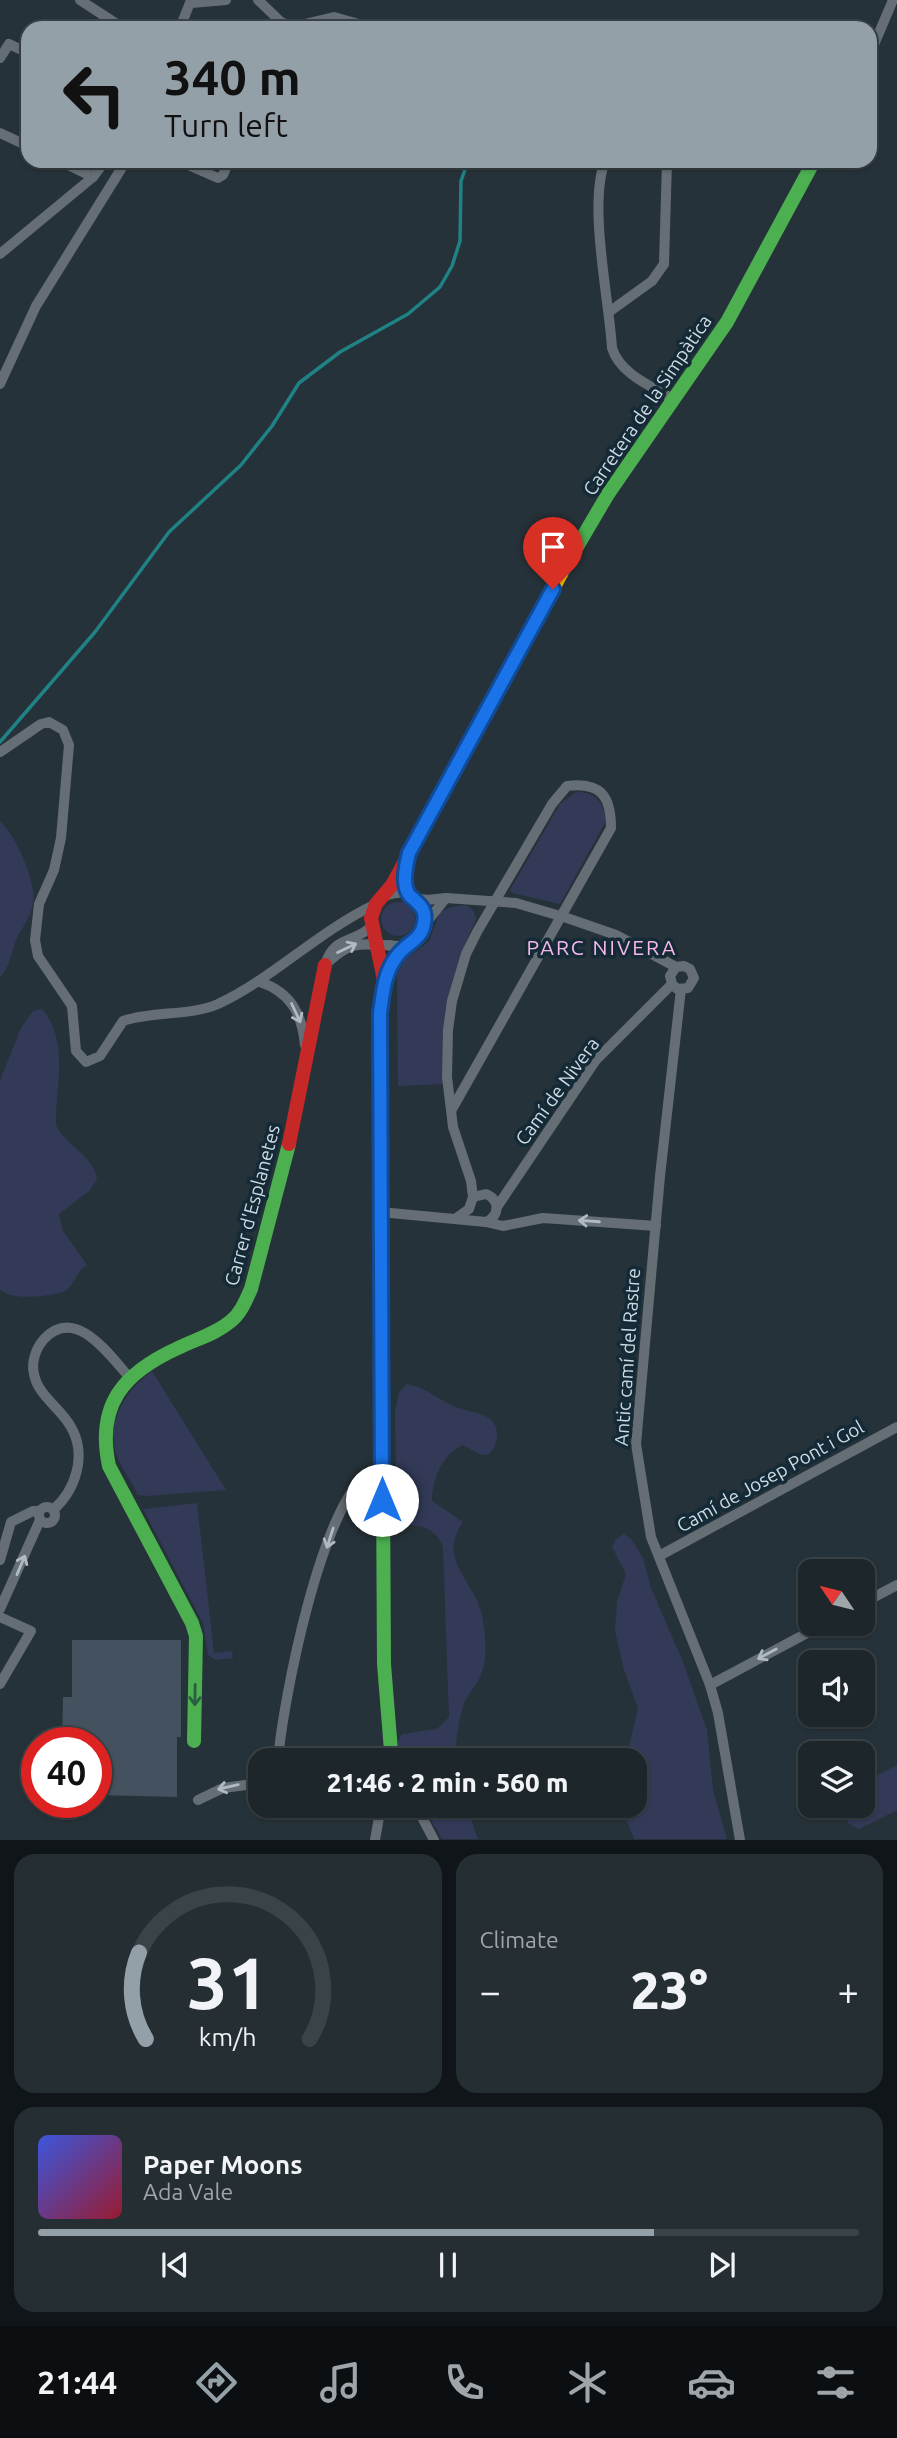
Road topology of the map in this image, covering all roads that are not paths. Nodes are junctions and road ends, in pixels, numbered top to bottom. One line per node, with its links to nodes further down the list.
1 (80, 0): 6 (street)
2 (226, 0): 5 (street)
3 (258, 0): 8 (street)
4 (893, 0): 11 (street)
5 (191, 2): 7 (street)
6 (112, 21)
7 (183, 21)
8 (281, 21)
9 (317, 21): 10 (street)
10 (348, 21)
11 (877, 38)
12 (21, 50): 13 (street)
13 (0, 58)
14 (0, 133): 15 (street)
15 (21, 143)
16 (74, 168): 24 (street)
17 (100, 168): 24 (street)
18 (122, 168): 27 (street)
19 (195, 168): 20 (street)
20 (226, 168)
21 (603, 168): 26 (street)
22 (667, 168): 26 (street)
23 (810, 168): 28 (street, Carretera de la Simpàtica)
24 (93, 177): 25 (street)
25 (0, 254)
26 (609, 312): 28 (street)
27 (0, 384)
28 (673, 400): 30 (street, Carretera de la Simpàtica)
29 (0, 752): 43 (street)
30 (409, 853): 31 (street, Carretera de la Simpàtica); 34 (street, Carretera de la Simpàtica)
31 (411, 896): 32 (street); 34 (street); 37 (street)
32 (446, 898): 33 (street); 37 (street)
33 (495, 901): 35 (street); 35 (street); 46 (street)
34 (378, 902): 36 (street); 38 (street)
35 (562, 916): 41 (street); 46 (street)
36 (346, 919): 38 (street); 43 (street)
37 (424, 926): 39 (street)
38 (373, 931): 39 (street); 40 (street, one-way to 38); 40 (street); 42 (street)
39 (412, 943): 42 (street)
40 (325, 965): 45 (street, Carrer d'Esplanetes)
41 (677, 967): 44 (street); 44 (street)
42 (384, 980): 50 (street)
43 (260, 982): 45 (street, one-way to 45)
44 (676, 986): 48 (street, Camí de Nivera); 54 (street, Antic camí del Rastre)
45 (307, 1060): 55 (street, Carrer d'Esplanetes)
46 (451, 1111): 47 (street)
47 (477, 1195): 48 (street); 49 (street)
48 (496, 1206): 52 (street, Camí de Nivera); 53 (street)
49 (469, 1209): 51 (street); 52 (street)
50 (380, 1212): 51 (street); 57 (street)
51 (454, 1219): 52 (street)
52 (482, 1221): 53 (street)
53 (523, 1223): 54 (street, one-way to 53)
54 (656, 1226): 59 (street, Antic camí del Rastre)
55 (130, 1378): 58 (street); 68 (street, Carrer d'Esplanetes, one-way to 68)
56 (897, 1427): 59 (street, Camí de Josep Pont i Gol)
57 (382, 1477): 69 (street, one-way to 69); 70 (street)
58 (40, 1516): 60 (street); 63 (street, one-way to 58)
59 (659, 1556): 67 (street, Antic camí del Rastre)
60 (0, 1560)
61 (897, 1585): 62 (street)
62 (875, 1597)
63 (0, 1609)
64 (0, 1617): 66 (street)
65 (802, 1636): 67 (street, one-way to 67)
66 (0, 1684)
67 (710, 1685): 77 (street, Antic camí del Rastre)
68 (194, 1741)
69 (279, 1748)
70 (391, 1748)
71 (248, 1785): 72 (street, one-way to 72)
72 (198, 1800)
73 (379, 1818): 75 (street)
74 (423, 1818): 76 (street)
75 (375, 1839)
76 (434, 1839)
77 (740, 1839)

